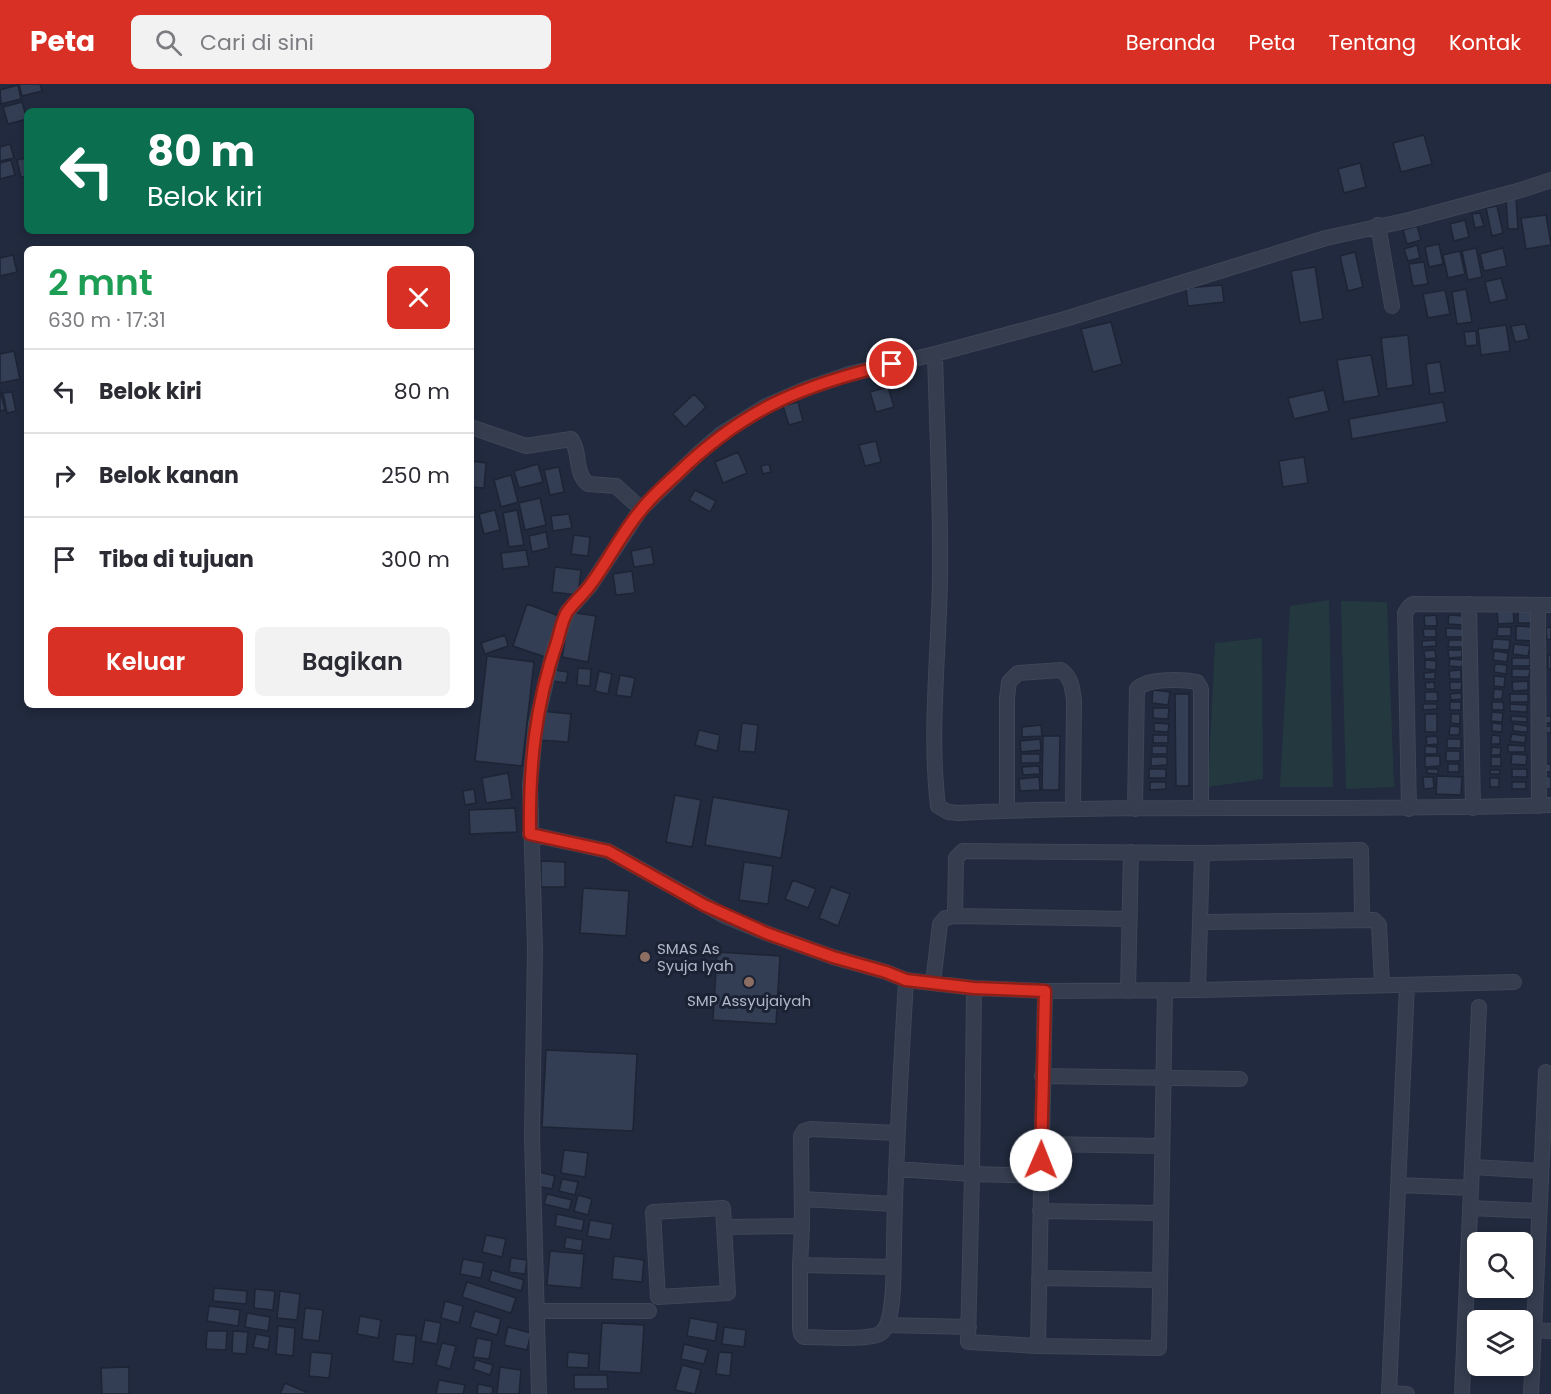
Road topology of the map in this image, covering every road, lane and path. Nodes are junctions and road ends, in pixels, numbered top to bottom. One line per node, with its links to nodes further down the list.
1 (1551, 180): 2 (street)
2 (1378, 225): 3 (street); 4 (street)
3 (1392, 306)
4 (935, 354): 6 (street); 15 (street)
5 (474, 428): 6 (street)
6 (641, 509): 16 (street)
7 (1469, 604): 8 (street); 12 (street); 14 (street)
8 (1545, 605): 9 (street)
9 (1545, 805): 12 (street)
10 (1201, 807): 13 (street); 13 (street); 14 (street)
11 (1073, 808): 13 (street); 15 (street); 15 (street)
12 (1473, 808): 14 (street)
13 (1135, 809)
14 (1409, 809)
15 (1007, 811)
16 (530, 834): 23 (street); 60 (street)
17 (1131, 852): 18 (street); 19 (street); 20 (street)
18 (1202, 853): 21 (street); 22 (street)
19 (955, 916): 20 (street); 25 (street)
20 (1130, 919): 32 (street)
21 (1362, 920): 22 (street); 26 (street)
22 (1200, 922): 30 (street)
23 (906, 980): 25 (street); 38 (street)
24 (1514, 982): 27 (street)
25 (933, 984): 28 (street)
26 (1382, 985): 27 (street); 30 (street)
27 (1407, 985): 46 (street)
28 (974, 988): 31 (street); 44 (street)
29 (1165, 990): 30 (street); 32 (street); 36 (street)
30 (1198, 990)
31 (1045, 991): 32 (street); 35 (street)
32 (1128, 991)
33 (1479, 1007): 41 (street)
34 (1546, 1072): 43 (street)
35 (1042, 1076): 36 (street); 39 (street)
36 (1163, 1078): 37 (street); 40 (street)
37 (1240, 1079)
38 (897, 1133): 42 (street); 48 (street)
39 (1041, 1144): 40 (street); 45 (street)
40 (1162, 1146): 53 (street)
41 (1472, 1167): 43 (street); 47 (street)
42 (896, 1169): 44 (street); 49 (street)
43 (1541, 1171): 52 (street)
44 (972, 1174): 45 (street); 63 (street)
45 (1041, 1176): 51 (street)
46 (1399, 1185): 47 (street); 68 (street)
47 (1471, 1188): 50 (street)
48 (802, 1199): 49 (street); 54 (street)
49 (894, 1204): 57 (street)
50 (1470, 1208): 52 (street); 69 (street)
51 (1040, 1211): 53 (street); 58 (street)
52 (1539, 1211): 64 (street)
53 (1161, 1213): 59 (street)
54 (802, 1226): 55 (street); 56 (street)
55 (724, 1227): 55 (street)
56 (800, 1265): 57 (street); 62 (street)
57 (893, 1267): 62 (street)
58 (1039, 1278): 59 (street); 66 (street)
59 (1160, 1280): 66 (street)
60 (537, 1311): 61 (street); 67 (street)
61 (649, 1311)
62 (887, 1325): 63 (street)
63 (969, 1327): 66 (street)
64 (1534, 1330): 65 (street); 70 (street)
65 (1551, 1331)
66 (1038, 1346)
67 (539, 1394)
68 (1407, 1394)
69 (1462, 1394)
70 (1531, 1394)

